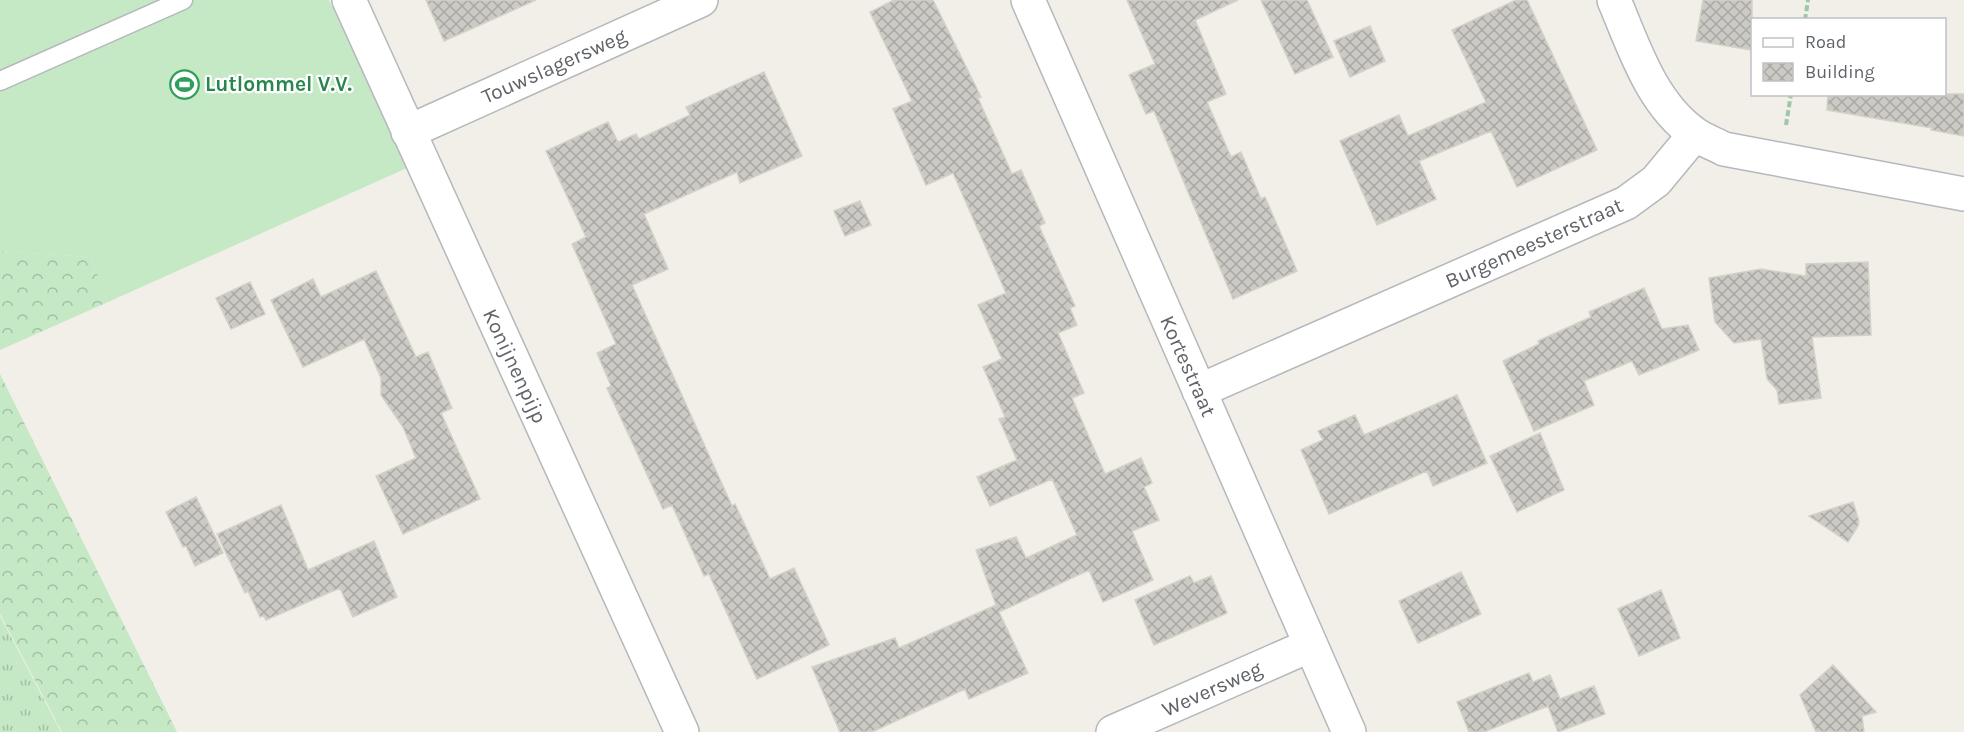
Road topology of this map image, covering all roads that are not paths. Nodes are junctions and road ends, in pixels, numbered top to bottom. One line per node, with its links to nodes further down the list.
1 (183, 0): 6 (lane)
2 (349, 0): 7 (street, Konijnenpijp)
3 (701, 0): 7 (street, Touwslagersweg)
4 (1028, 0): 10 (street, Kortestraat)
5 (1614, 0): 8 (street)
6 (0, 81)
7 (408, 132): 12 (street, Konijnenpijp)
8 (1695, 134): 9 (street); 10 (street, Burgemeesterstraat)
9 (1964, 194)
10 (1199, 391): 11 (street, Kortestraat)
11 (1311, 645): 13 (street, Weversweg); 14 (street, Kortestraat)
12 (682, 732)
13 (1113, 732)
14 (1349, 732)

